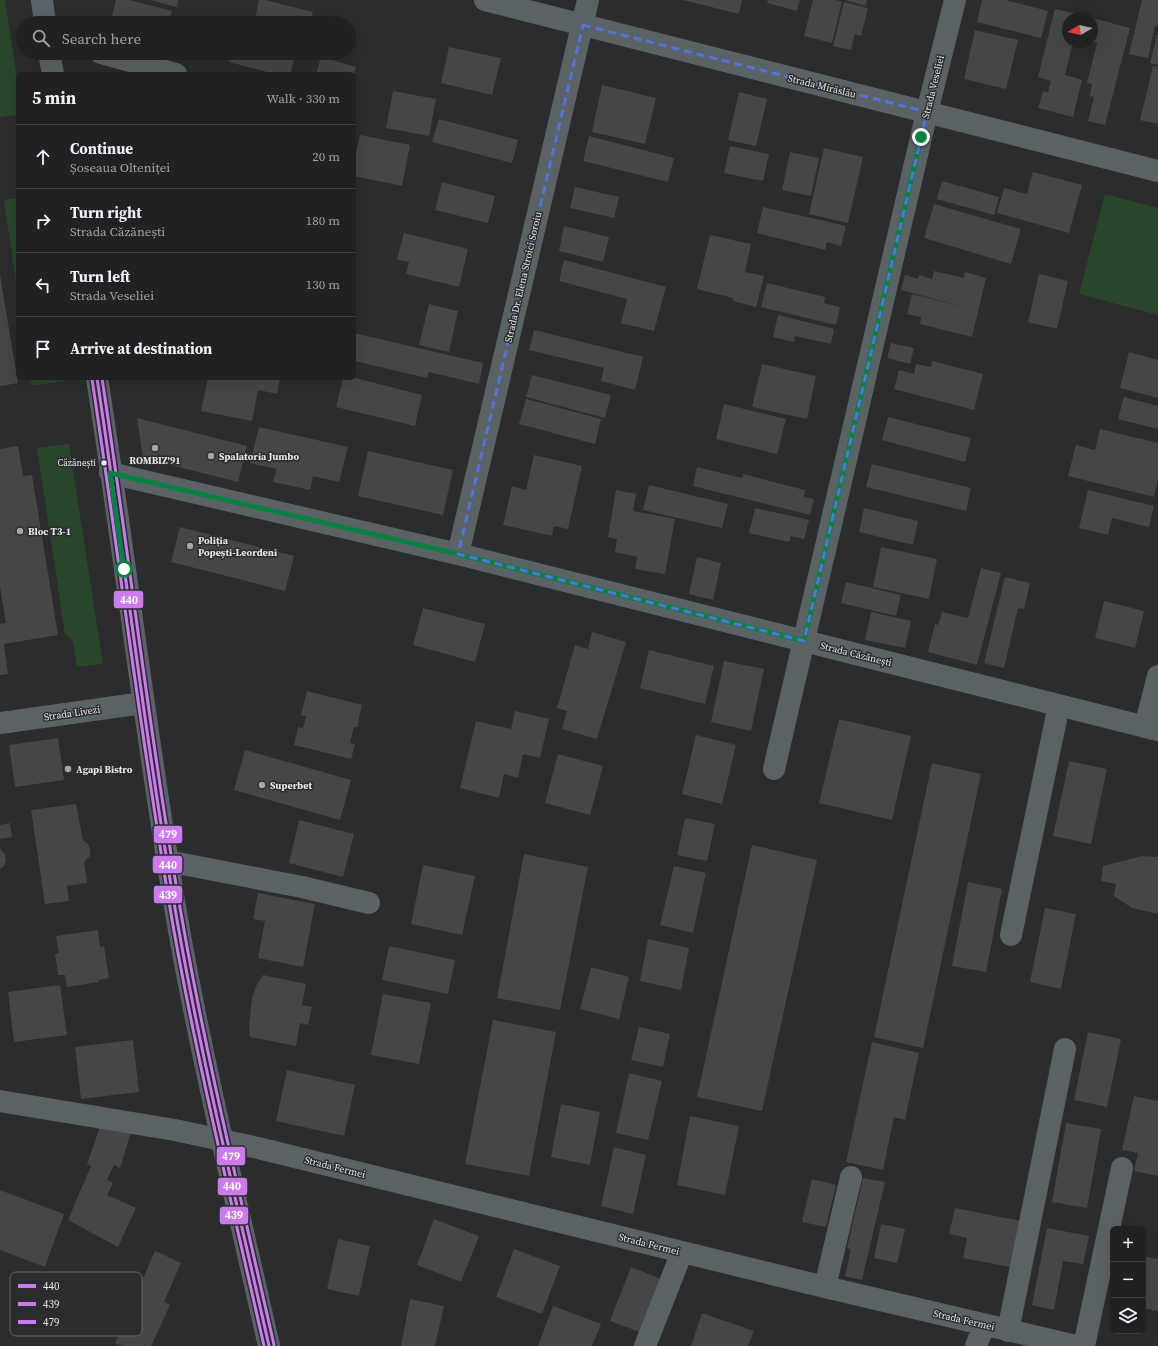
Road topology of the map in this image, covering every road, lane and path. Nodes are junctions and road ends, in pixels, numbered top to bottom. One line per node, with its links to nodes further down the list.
1 (42, 0): 5 (main road)
2 (485, 0): 6 (street, Strada Mirăslău)
3 (588, 0): 6 (street, Strada Dr. Elena Stroici Soroiu)
4 (955, 0): 11 (street, Strada Veseliei)
5 (44, 16)
6 (583, 25): 11 (street, Strada Mirăslău); 15 (street, Strada Dr. Elena Stroici Soroiu)
7 (51, 60): 9 (main road)
8 (126, 60): 10 (street)
9 (52, 72)
10 (169, 72)
11 (927, 112): 12 (street, Strada Mirăslău); 16 (street, Strada Veseliei)
12 (1158, 171)
13 (97, 380): 14 (main road)
14 (110, 473): 15 (street, Strada Căzănești); 18 (main road)
15 (458, 554): 16 (street, Strada Căzănești)
16 (804, 641): 19 (street, Strada Căzănești); 22 (street, Strada Veseliei)
17 (1158, 676): 21 (street)
18 (143, 703): 20 (street, Strada Livezi); 23 (main road)
19 (1060, 705): 21 (street, Strada Căzănești); 25 (street)
20 (0, 723)
21 (1152, 729)
22 (774, 770)
23 (168, 861): 24 (street); 28 (main road)
24 (369, 902)
25 (1011, 935)
26 (1065, 1049): 34 (street)
27 (0, 1101): 28 (street, Strada Fermei)
28 (223, 1140): 31 (street, Strada Fermei); 35 (main road)
29 (1122, 1168): 39 (street)
30 (851, 1177): 32 (street)
31 (682, 1252): 32 (street, Strada Fermei); 36 (street)
32 (826, 1287): 33 (street, Strada Fermei)
33 (984, 1325): 34 (street, Strada Fermei); 37 (street)
34 (1008, 1331): 38 (street, Strada Fermei)
35 (269, 1346)
36 (645, 1346)
37 (976, 1346)
38 (1076, 1346)
39 (1084, 1346)

